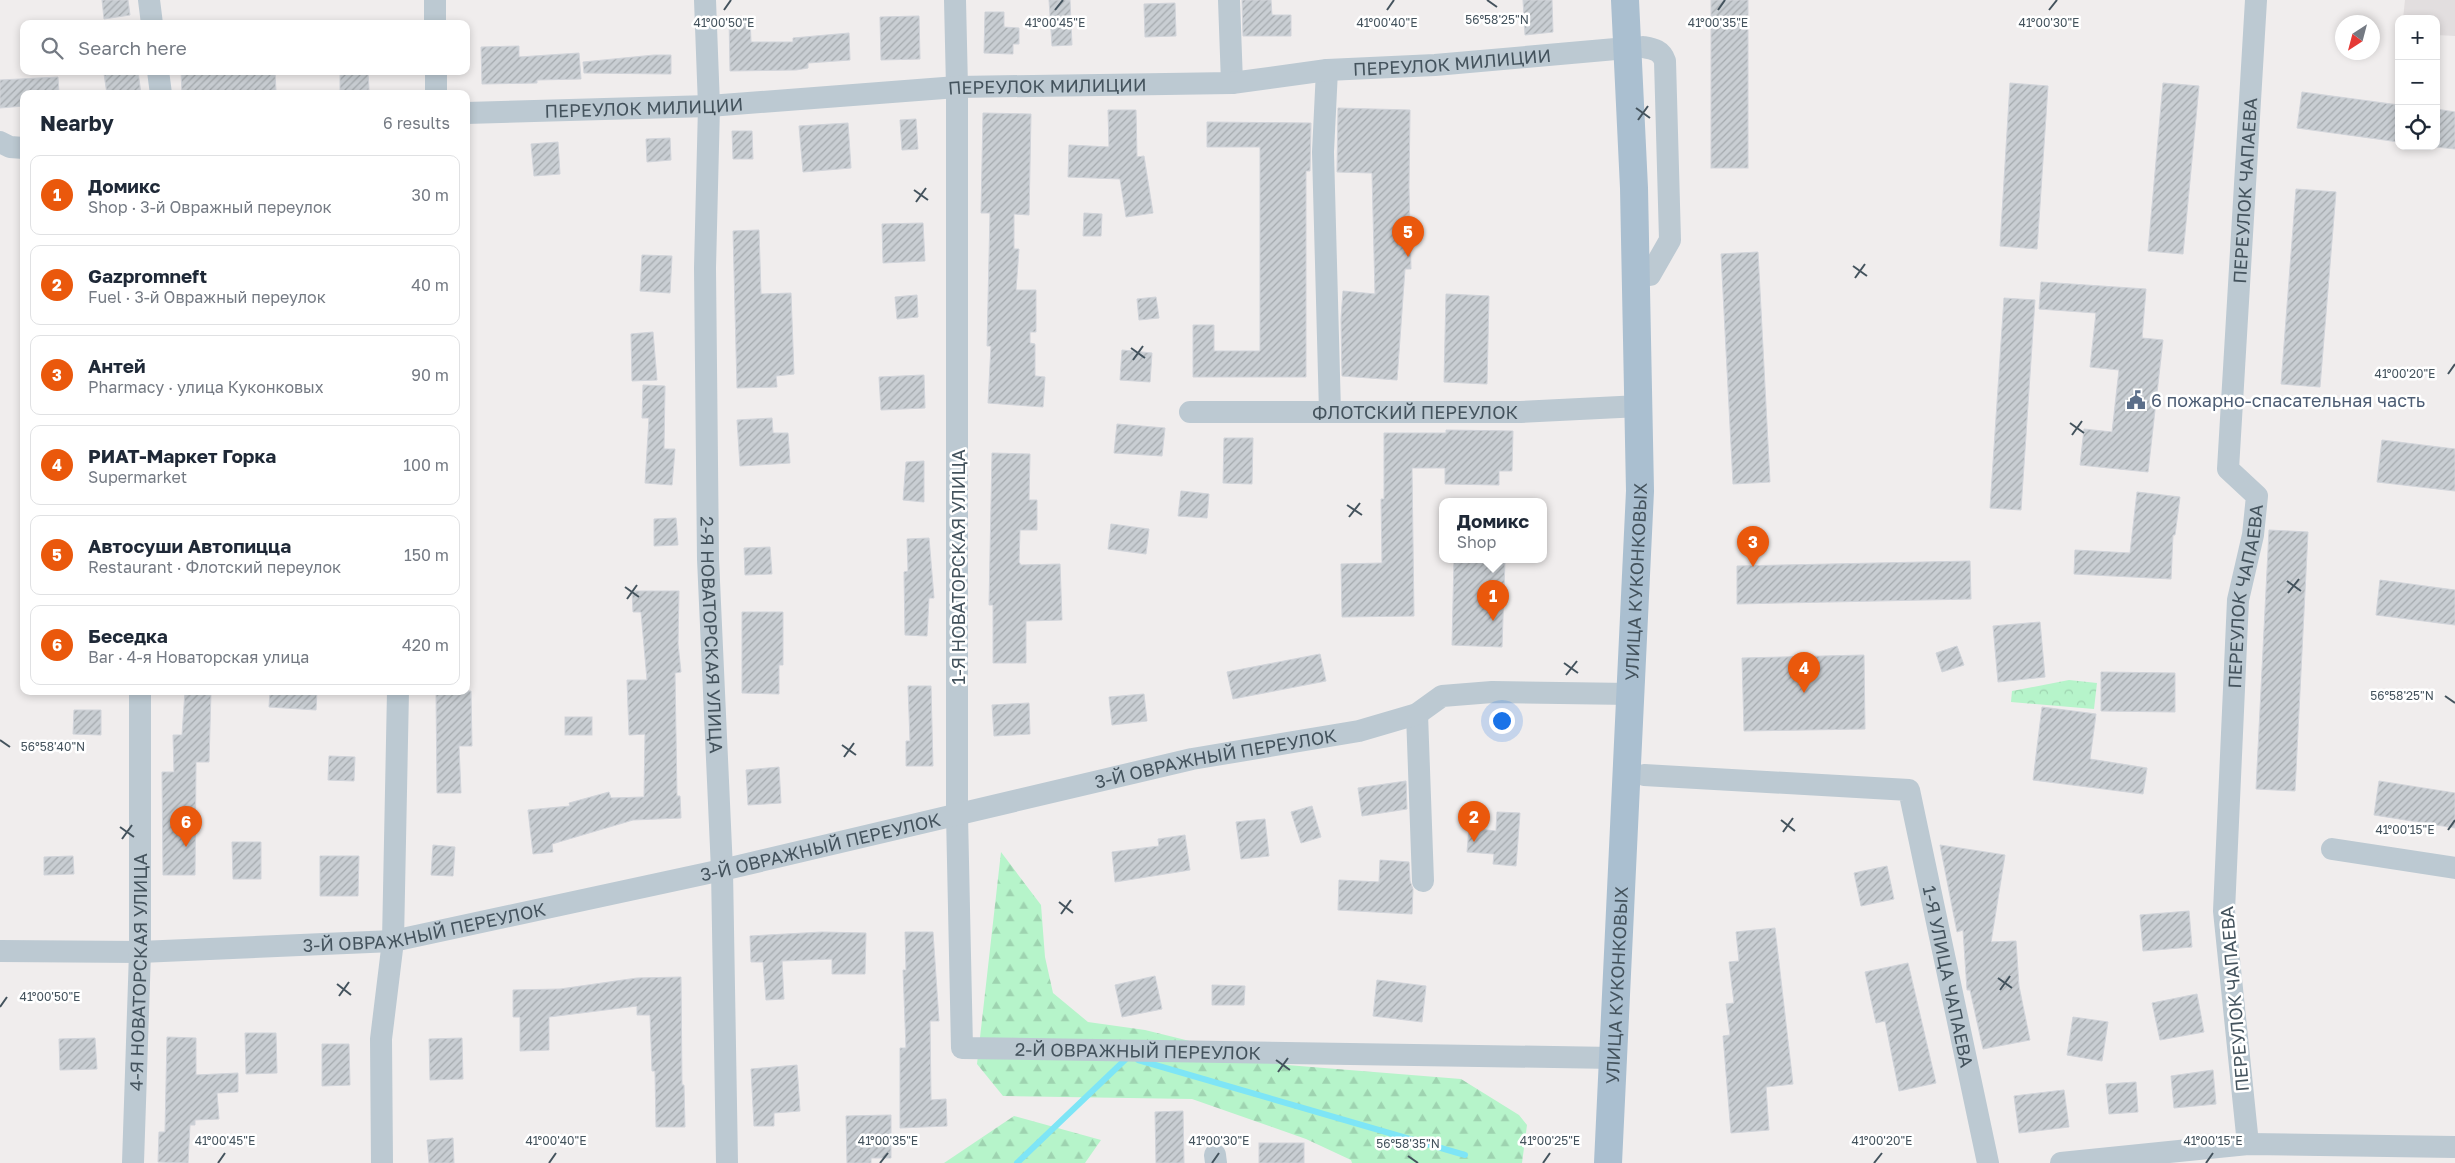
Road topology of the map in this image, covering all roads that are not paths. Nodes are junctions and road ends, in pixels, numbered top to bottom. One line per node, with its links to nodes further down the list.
1 (148, 0): 9 (street)
2 (435, 0): 10 (street)
3 (705, 0): 19 (street, 2-Я НОВАТОРСКАЯ УЛИЦА)
4 (955, 0): 16 (street, 1-Я НОВАТОРСКАЯ УЛИЦА)
5 (1229, 0): 15 (street)
6 (1625, 0): 11 (main road, УЛИЦА КУКОНКОВЫХ)
7 (1641, 0): 11 (main road, УЛИЦА КУКОНКОВЫХ)
8 (2256, 0): 41 (street, ПЕРЕУЛОК ЧАПАЕВА)
9 (151, 20)
10 (436, 20)
11 (1635, 48): 12 (street, ПЕРЕУЛОК МИЛИЦИИ); 23 (main road, УЛИЦА КУКОНКОВЫХ); 30 (main road, УЛИЦА КУКОНКОВЫХ)
12 (1327, 70): 15 (street, ПЕРЕУЛОК МИЛИЦИИ); 25 (street)
13 (158, 75): 17 (street)
14 (436, 75): 18 (street)
15 (1232, 83): 16 (street, ПЕРЕУЛОК МИЛИЦИИ)
16 (957, 87): 19 (street, ПЕРЕУЛОК МИЛИЦИИ); 31 (street, 1-Я НОВАТОРСКАЯ УЛИЦА)
17 (160, 90)
18 (436, 90)
19 (709, 106): 20 (street, ПЕРЕУЛОК МИЛИЦИИ); 34 (street, 2-Я НОВАТОРСКАЯ УЛИЦА)
20 (470, 113)
21 (0, 142): 22 (street)
22 (20, 148)
23 (1640, 406): 25 (street, ФЛОТСКИЙ ПЕРЕУЛОК); 26 (main road, УЛИЦА КУКОНКОВЫХ)
24 (1190, 412): 25 (street, ФЛОТСКИЙ ПЕРЕУЛОК)
25 (1330, 412)
26 (1632, 694): 29 (street, 3-Й ОВРАЖНЫЙ ПЕРЕУЛОК); 40 (main road, УЛИЦА КУКОНКОВЫХ)
27 (140, 695): 38 (street, 4-Я НОВАТОРСКАЯ УЛИЦА)
28 (398, 695): 36 (street)
29 (1417, 714): 31 (street, 3-Й ОВРАЖНЫЙ ПЕРЕУЛОК); 35 (street)
30 (1644, 775): 48 (main road, УЛИЦА КУКОНКОВЫХ); 49 (street, 1-Я УЛИЦА ЧАПАЕВА)
31 (957, 815): 34 (street, 3-Й ОВРАЖНЫЙ ПЕРЕУЛОК); 39 (street, 1-Я НОВАТОРСКАЯ УЛИЦА)
32 (2332, 849): 33 (street)
33 (2455, 868)
34 (722, 870): 36 (street, 3-Й ОВРАЖНЫЙ ПЕРЕУЛОК); 46 (street, 2-Я НОВАТОРСКАЯ УЛИЦА)
35 (1423, 880)
36 (393, 941): 38 (street, 3-Й ОВРАЖНЫЙ ПЕРЕУЛОК); 45 (street)
37 (0, 951): 38 (street, 3-Й ОВРАЖНЫЙ ПЕРЕУЛОК)
38 (140, 952): 44 (street, 4-Я НОВАТОРСКАЯ УЛИЦА)
39 (962, 1048): 40 (street, 2-Й ОВРАЖНЫЙ ПЕРЕУЛОК)
40 (1614, 1058): 47 (main road, УЛИЦА КУКОНКОВЫХ)
41 (2248, 1144): 43 (street); 50 (street)
42 (2455, 1147): 43 (street)
43 (2284, 1154)
44 (133, 1163)
45 (382, 1163)
46 (727, 1163)
47 (1608, 1163)
48 (1626, 1163)
49 (1988, 1163)
50 (2061, 1163)

